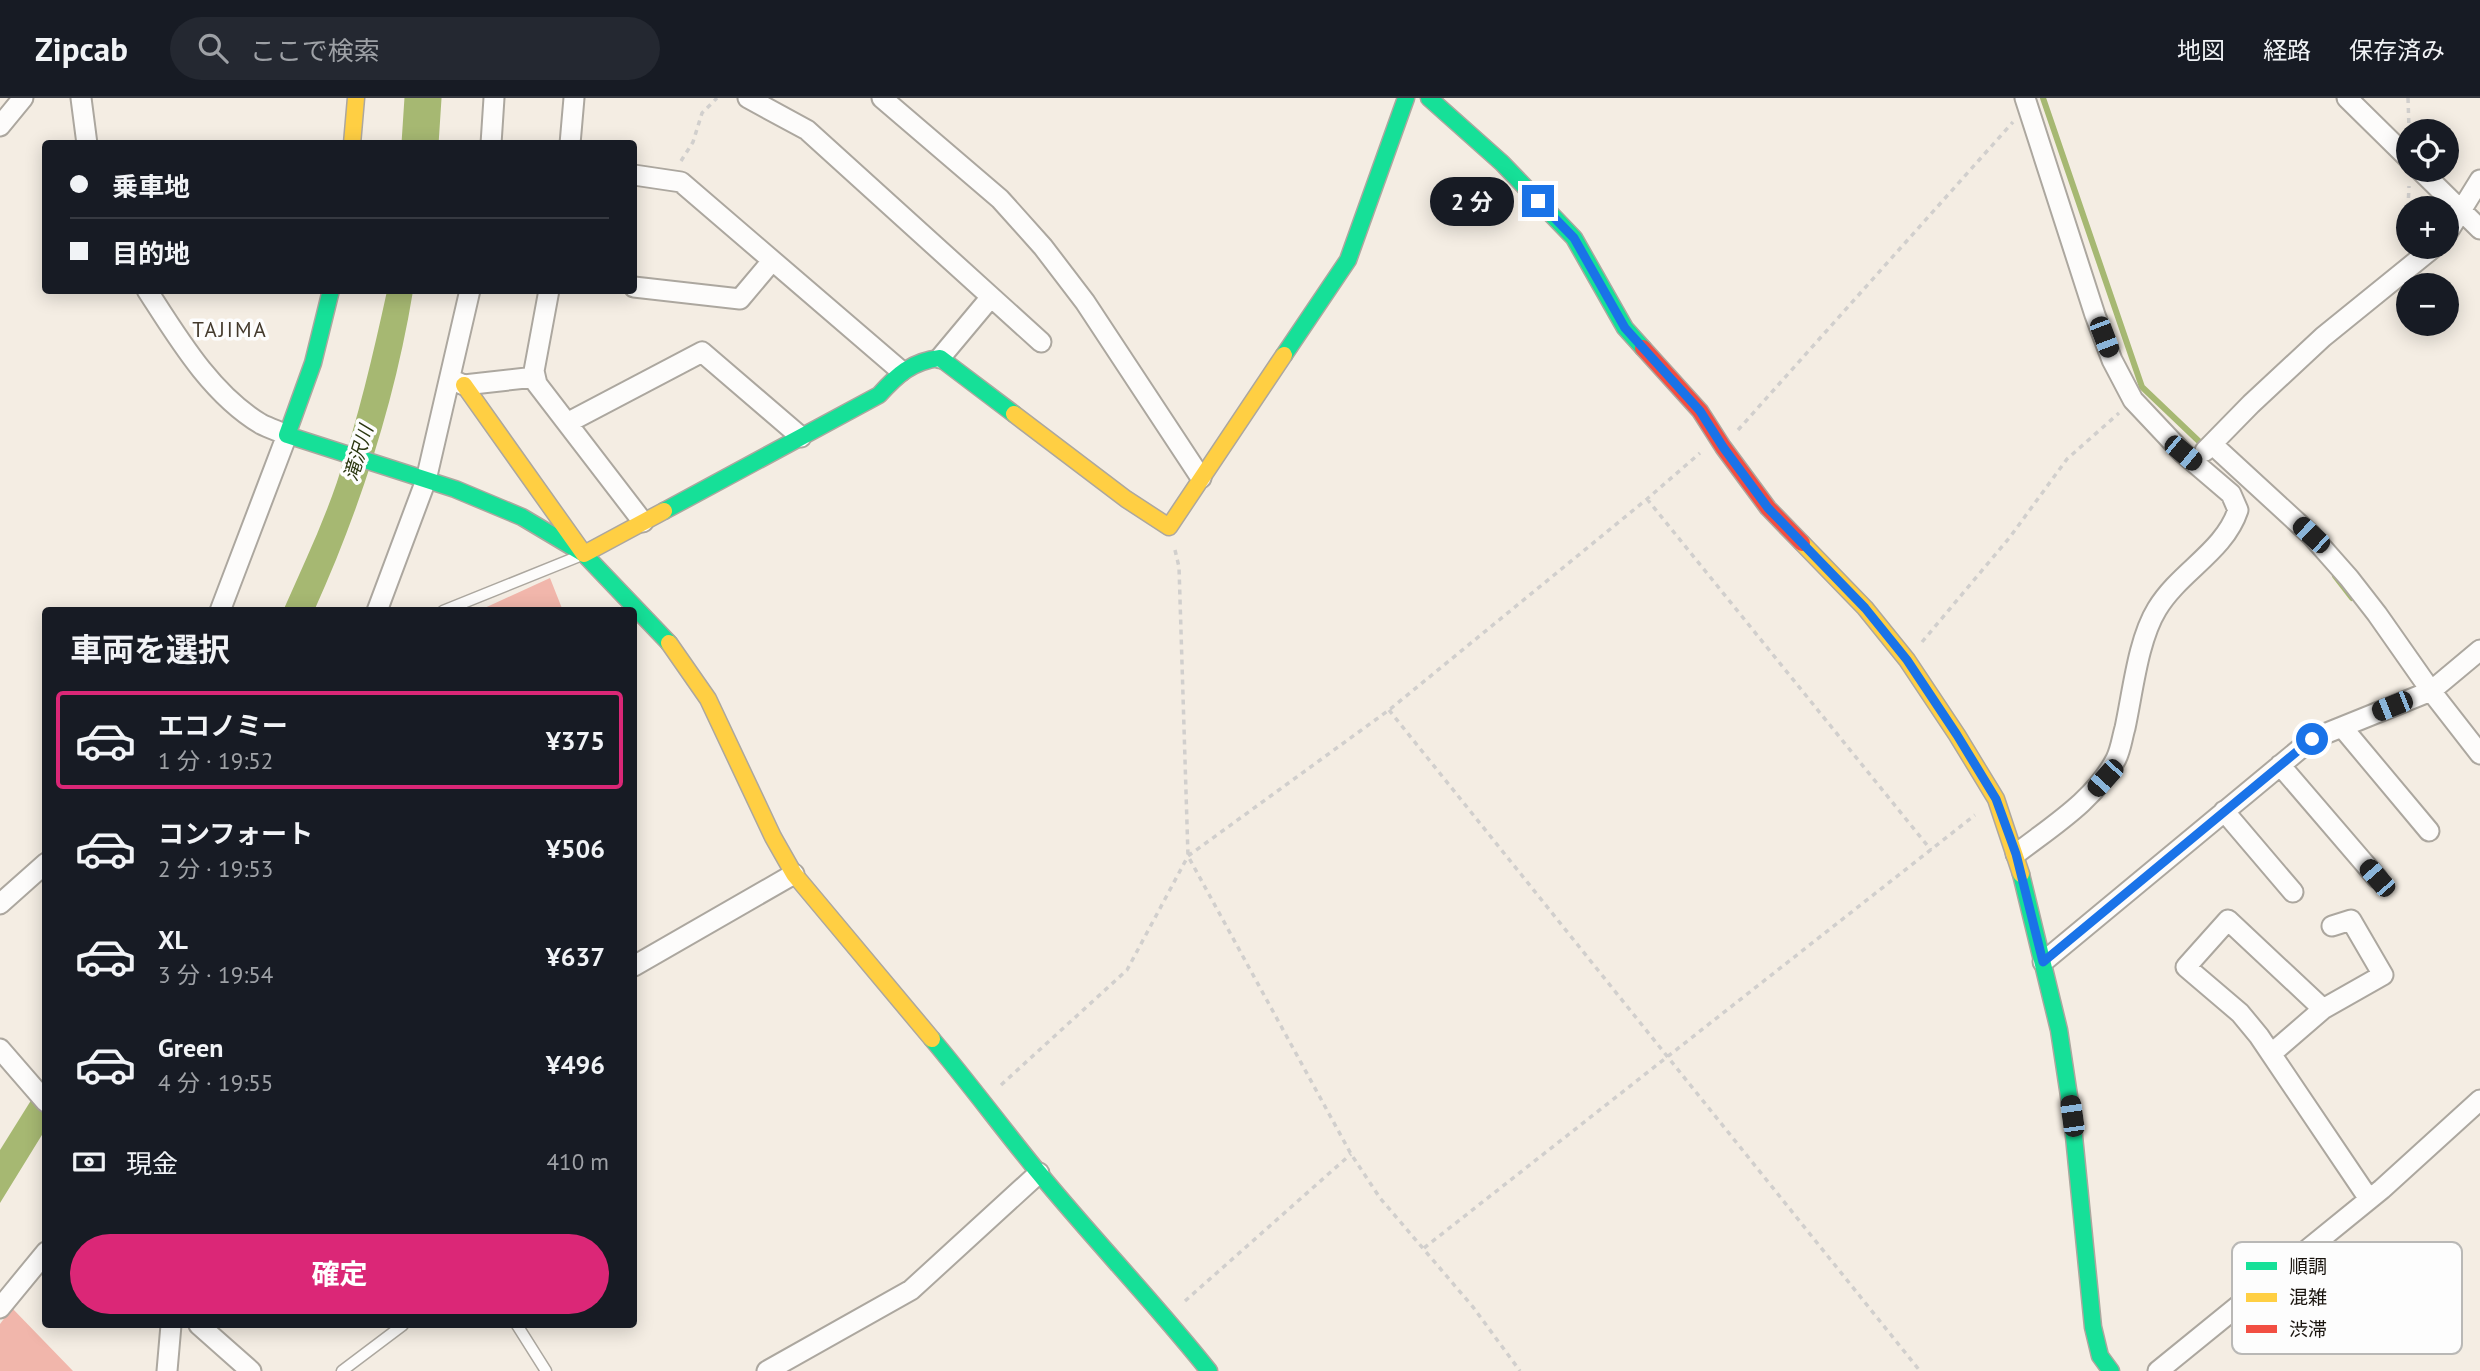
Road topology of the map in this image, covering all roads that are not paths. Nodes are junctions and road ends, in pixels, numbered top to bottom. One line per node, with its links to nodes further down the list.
1 (23, 98): 12 (street)
2 (80, 98): 13 (street)
3 (356, 98): 14 (street)
4 (494, 98): 15 (street)
5 (574, 98): 16 (street)
6 (748, 98): 31 (street)
7 (883, 98): 42 (street)
8 (1406, 98): 42 (street)
9 (1429, 98): 57 (street)
10 (2347, 98): 17 (street)
11 (2026, 102): 40 (street)
12 (0, 126)
13 (86, 140)
14 (352, 140)
15 (491, 140)
16 (570, 140)
17 (2396, 146)
18 (637, 175): 25 (street)
19 (2480, 180): 21 (street)
20 (2432, 182): 21 (street)
21 (2462, 212): 22 (street); 23 (street)
22 (2459, 216)
23 (2480, 229)
24 (2419, 259): 40 (street)
25 (772, 261): 26 (street); 34 (street)
26 (637, 287)
27 (150, 294): 39 (street)
28 (330, 294): 39 (street)
29 (469, 294): 36 (street)
30 (548, 294): 35 (street)
31 (991, 297): 32 (street); 33 (street)
32 (1041, 342)
33 (940, 358): 34 (street); 42 (street)
34 (901, 371): 38 (street)
35 (535, 377): 36 (street); 37 (street)
36 (457, 382): 41 (street); 44 (street)
37 (567, 423): 38 (street); 43 (street)
38 (802, 437): 43 (street)
39 (296, 439): 41 (street); 45 (street)
40 (2204, 452): 51 (street); 57 (street)
41 (419, 478): 44 (street); 46 (street)
42 (1201, 478)
43 (643, 522): 44 (street)
44 (584, 554): 47 (lane); 48 (street)
45 (222, 607)
46 (378, 607)
47 (453, 607)
48 (635, 607)
49 (637, 609): 59 (street)
50 (2480, 650): 51 (street)
51 (2426, 693): 52 (street); 53 (street)
52 (2342, 727): 54 (street); 56 (street)
53 (2480, 754)
54 (2280, 765): 55 (street); 60 (street)
55 (2224, 811): 61 (street); 64 (street)
56 (2429, 831)
57 (2016, 854): 64 (street)
58 (42, 867): 62 (street)
59 (794, 874): 65 (street); 71 (street)
60 (2377, 878)
61 (2293, 892)
62 (0, 904)
63 (2332, 926): 66 (street)
64 (2043, 962): 87 (street)
65 (637, 964)
66 (2323, 1009): 68 (street); 68 (street)
67 (0, 1049): 69 (street)
68 (2271, 1054): 72 (street)
69 (42, 1097)
70 (2478, 1106): 72 (street)
71 (1039, 1173): 81 (street); 86 (street)
72 (2369, 1199): 73 (street)
73 (2316, 1242)
74 (42, 1257): 75 (street)
75 (0, 1308)
76 (2232, 1311): 88 (street)
77 (171, 1328): 82 (street)
78 (202, 1328): 83 (street)
79 (399, 1328): 84 (lane)
80 (519, 1328): 85 (lane)
81 (1205, 1369)
82 (167, 1371)
83 (251, 1371)
84 (342, 1371)
85 (546, 1371)
86 (767, 1371)
87 (2111, 1371)
88 (2158, 1371)

